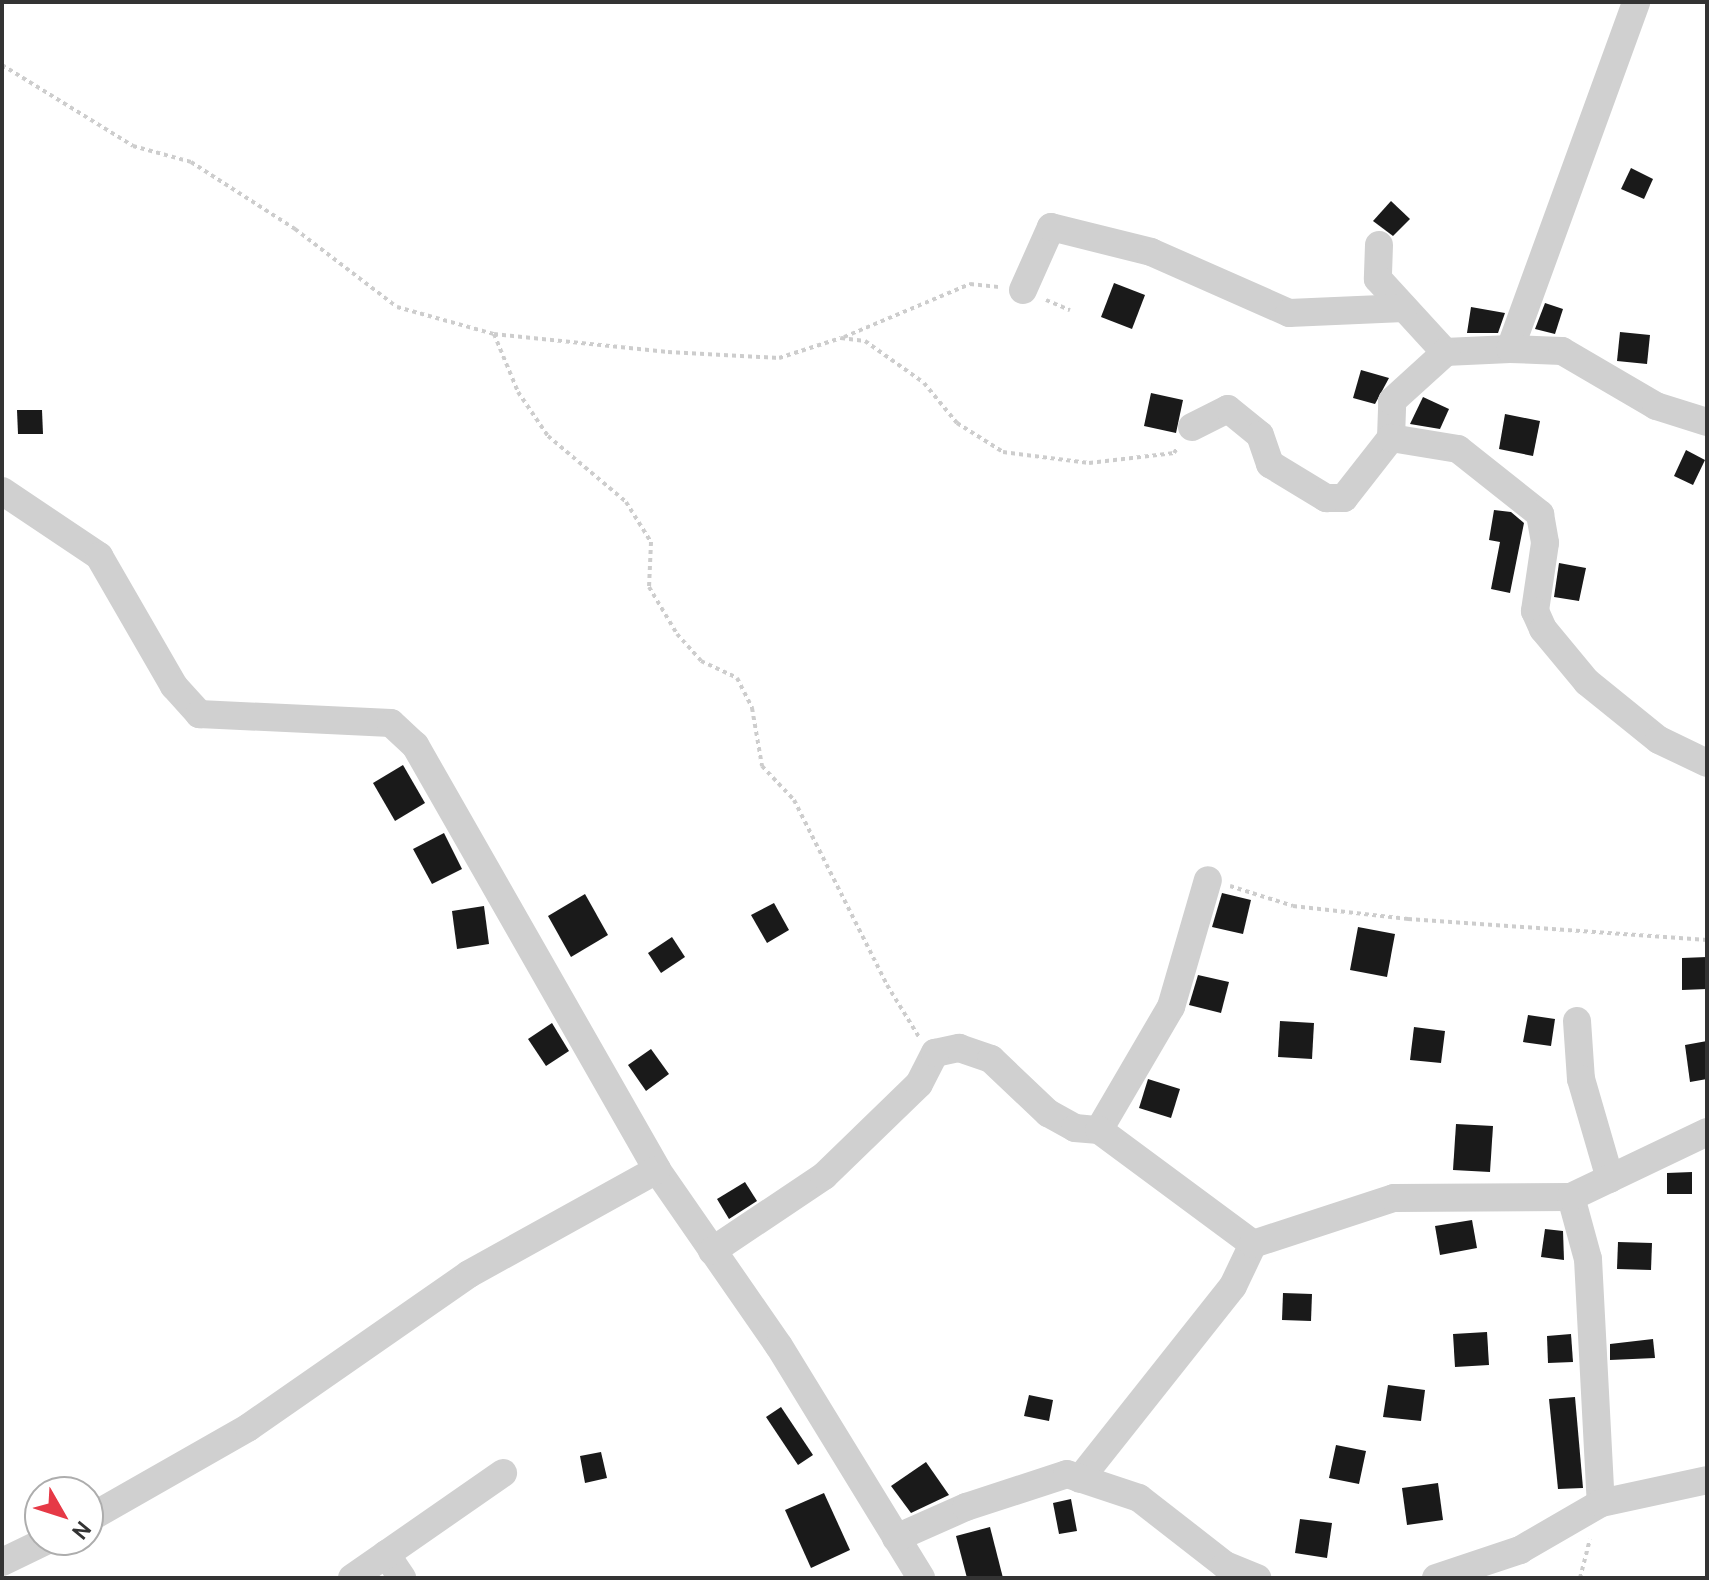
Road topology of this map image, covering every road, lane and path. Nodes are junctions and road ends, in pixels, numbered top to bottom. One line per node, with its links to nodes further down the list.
1 (1636, 2): 9 (street)
2 (2, 65): 7 (path)
3 (1379, 245): 5 (street)
4 (1023, 290): 5 (street); 6 (path); 8 (path)
5 (1404, 308): 10 (street)
6 (1070, 310)
7 (494, 334): 8 (path); 19 (path)
8 (841, 338): 12 (path)
9 (1510, 349): 10 (street); 11 (street)
10 (1446, 352): 13 (street)
11 (1705, 416)
12 (1192, 427): 13 (street)
13 (1391, 438): 15 (street)
14 (2, 491): 22 (street)
15 (1707, 763)
16 (1208, 880): 17 (path); 20 (street)
17 (1707, 940)
18 (1577, 1021): 23 (street)
19 (935, 1053): 20 (street); 26 (street)
20 (1099, 1130): 25 (street)
21 (1707, 1132): 23 (street)
22 (657, 1170): 26 (street); 31 (street)
23 (1610, 1179): 24 (street)
24 (1571, 1197): 25 (street); 30 (street)
25 (1253, 1244): 28 (street)
26 (712, 1251): 32 (street)
27 (503, 1473): 34 (street)
28 (1080, 1479): 32 (street); 39 (street)
29 (1707, 1480): 30 (street)
30 (1601, 1503): 40 (street)
31 (104, 1510)
32 (896, 1538): 38 (street)
33 (24, 1551): 35 (street)
34 (386, 1554): 36 (street); 37 (street)
35 (2, 1562)
36 (352, 1578)
37 (402, 1578)
38 (921, 1578)
39 (1258, 1578)
40 (1436, 1578)

